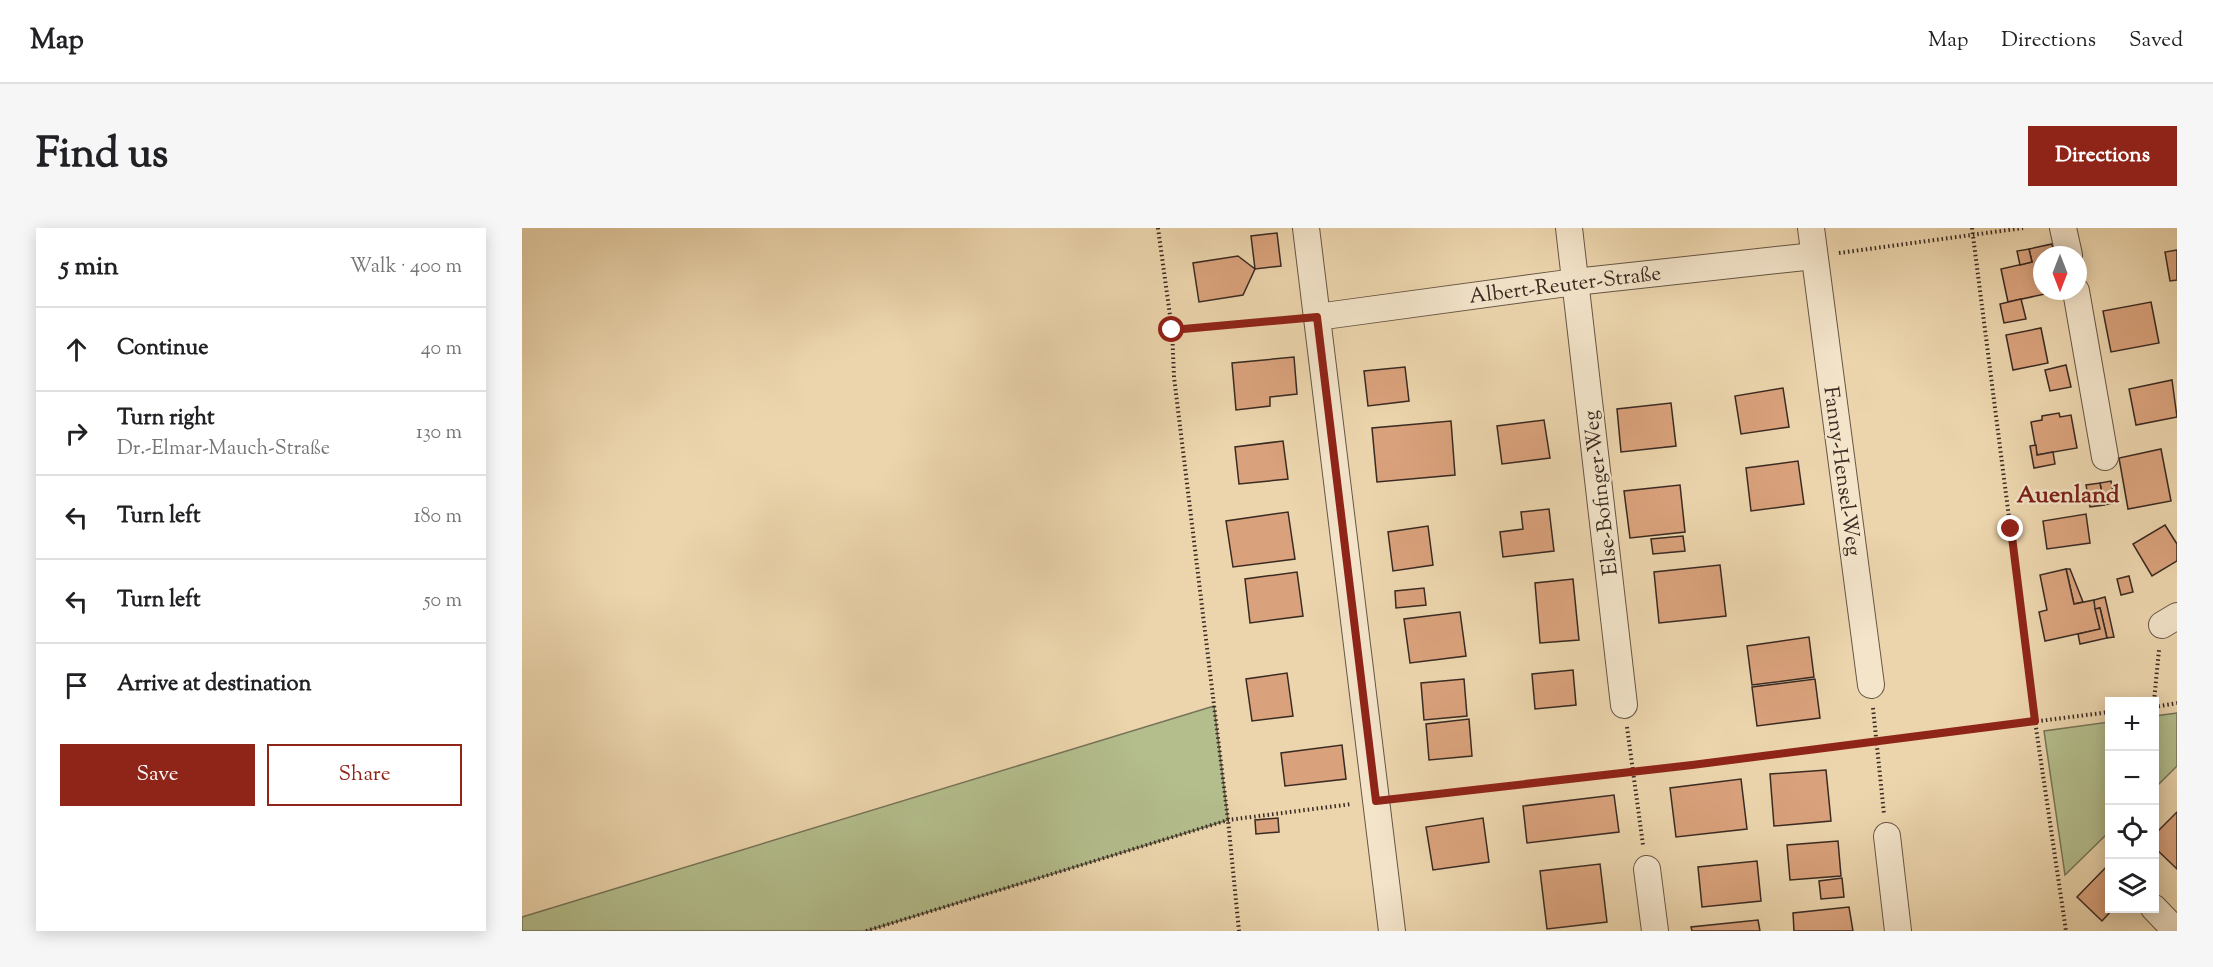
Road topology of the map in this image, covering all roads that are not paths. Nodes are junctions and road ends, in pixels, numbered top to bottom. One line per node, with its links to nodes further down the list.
1 (1306, 228): 9 (street)
2 (1569, 228): 7 (street, Else-Bofinger-Weg)
3 (1811, 228): 6 (street, Fanny-Hensel-Weg)
4 (2063, 228): 5 (street)
5 (2067, 246)
6 (1814, 256): 7 (street, Albert-Reuter-Straße); 11 (street, Fanny-Hensel-Weg)
7 (1575, 282): 9 (street, Albert-Reuter-Straße); 12 (street, Else-Bofinger-Weg)
8 (2078, 300): 10 (street)
9 (1317, 317): 16 (street)
10 (2105, 457)
11 (1871, 685)
12 (1624, 705)
13 (1887, 836): 18 (street)
14 (1647, 869): 17 (street)
15 (2158, 913): 19 (street)
16 (1392, 931)
17 (1655, 931)
18 (1898, 931)
19 (2176, 931)

